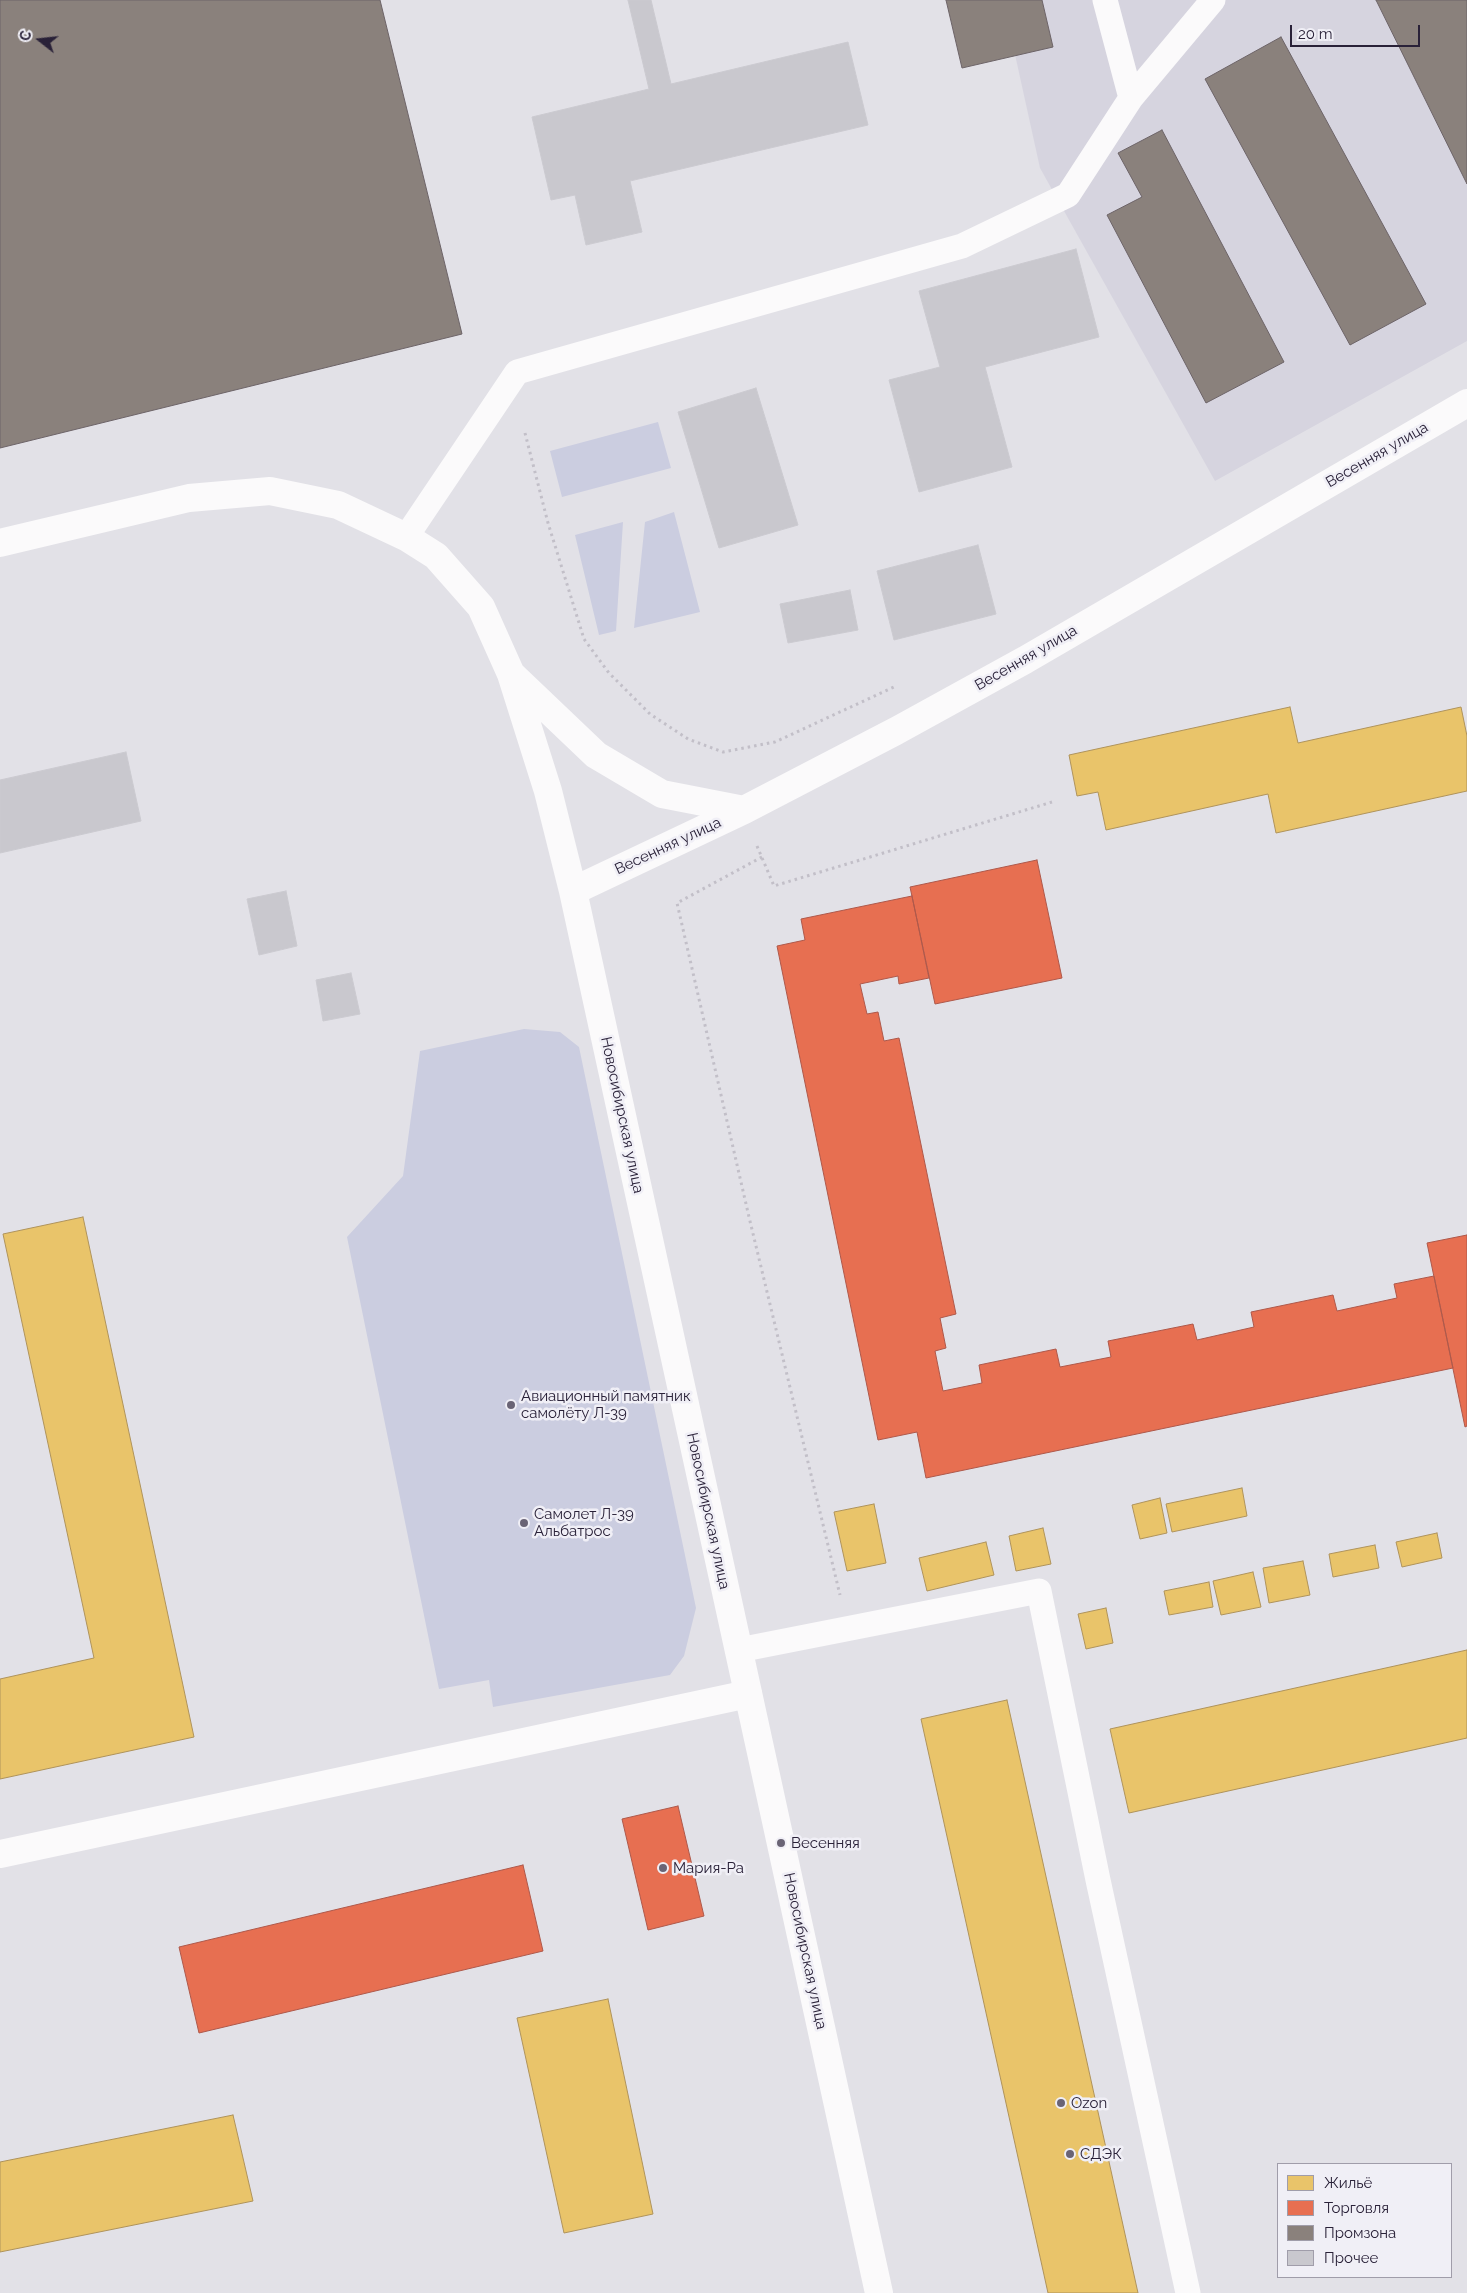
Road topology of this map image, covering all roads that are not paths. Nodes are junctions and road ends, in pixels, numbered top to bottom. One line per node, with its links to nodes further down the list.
1 (1105, 0): 3 (lane)
2 (1213, 0): 3 (lane)
3 (1131, 98): 5 (lane)
4 (1467, 403): 8 (street, Весенняя улица)
5 (406, 538): 6 (street); 7 (street)
6 (0, 543)
7 (512, 674): 8 (street); 9 (street, Новосибирская улица)
8 (744, 810): 9 (street, Весенняя улица)
9 (573, 891): 10 (street, Новосибирская улица)
10 (738, 1650): 11 (street, Новосибирская улица); 14 (lane)
11 (748, 1694): 12 (street); 13 (street, Новосибирская улица)
12 (0, 1854)
13 (879, 2293)
14 (1188, 2293)

